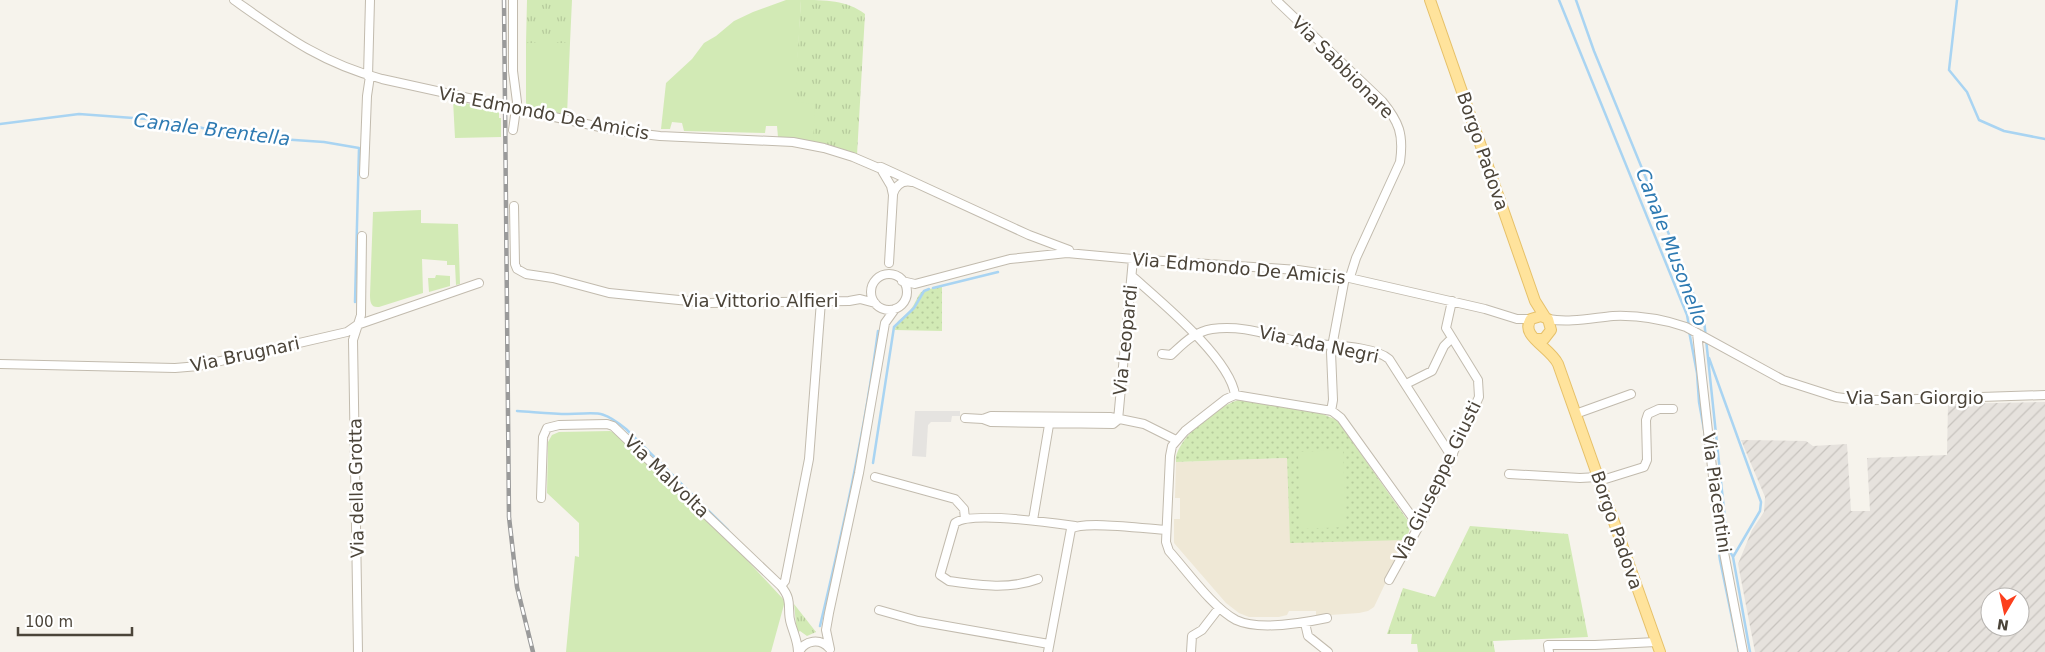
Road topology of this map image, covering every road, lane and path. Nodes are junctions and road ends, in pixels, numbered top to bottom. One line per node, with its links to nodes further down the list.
1 (234, 0): 6 (street, Via Edmondo De Amicis)
2 (370, 0): 6 (street)
3 (512, 0): 7 (street)
4 (1276, 0): 23 (street, Via Sabbionare)
5 (1430, 0): 32 (main road, Borgo Padova)
6 (369, 76): 7 (street, Via Edmondo De Amicis); 10 (street)
7 (516, 109): 8 (street); 9 (street, Via Edmondo De Amicis)
8 (513, 130)
9 (869, 163): 11 (street, Via Edmondo De Amicis); 12 (street); 14 (street)
10 (364, 174)
11 (913, 182): 12 (street); 15 (street, Via Edmondo De Amicis)
12 (893, 194): 14 (street)
13 (514, 206): 31 (street, Via Vittorio Alfieri)
14 (891, 220): 20 (street)
15 (1029, 234): 17 (street, Via Edmondo De Amicis); 18 (street)
16 (362, 236): 40 (street, Via della Grotta)
17 (1082, 254): 18 (street, Via Edmondo De Amicis); 19 (street, Via Edmondo De Amicis)
18 (1033, 256): 26 (street)
19 (1133, 259): 22 (street, Via Leopardi); 23 (street, Via Edmondo De Amicis)
20 (889, 263): 21 (street); 24 (street)
21 (882, 276): 24 (street); 27 (street)
22 (1132, 276): 43 (street); 59 (street, Via Leopardi)
23 (1348, 277): 30 (street, Via Edmondo De Amicis); 46 (street, Via Sabbionare)
24 (900, 279): 26 (street); 28 (street)
25 (479, 283): 40 (street, Via Brugnari)
26 (915, 284): 28 (street)
27 (871, 289): 29 (street, Via Vittorio Alfieri); 33 (street)
28 (906, 298): 34 (street)
29 (860, 299): 31 (street, Via Vittorio Alfieri); 33 (street, Via Vittorio Alfieri)
30 (1452, 301): 35 (street, Via Edmondo De Amicis); 45 (street, Via Giuseppe Giusti)
31 (821, 302): 73 (street)
32 (1536, 302): 36 (main road, Borgo Padova); 37 (main road)
33 (876, 304): 34 (street); 39 (street)
34 (895, 309): 39 (street)
35 (1511, 317): 37 (street, Via Edmondo De Amicis); 44 (street, Via Edmondo De Amicis)
36 (1546, 318): 37 (main road); 38 (street, Via San Giorgio); 42 (main road)
37 (1531, 319): 44 (main road)
38 (1564, 322): 41 (street, Via San Giorgio); 42 (street)
39 (885, 323): 78 (street)
40 (357, 325): 49 (street, Via Brugnari); 85 (street, Via della Grotta)
41 (1694, 331): 53 (street, Via San Giorgio); 90 (street, Via Piacentini)
42 (1550, 332): 44 (main road); 47 (main road, Borgo Padova)
43 (1195, 334): 46 (street, Via Ada Negri); 48 (street); 52 (street)
44 (1532, 337): 47 (main road, Borgo Padova)
45 (1451, 339): 50 (street); 61 (street, Via Giuseppe Giusti)
46 (1332, 344): 50 (street, Via Ada Negri); 55 (street, Via Sabbionare)
47 (1551, 353): 64 (main road, Borgo Padova)
48 (1162, 354)
49 (0, 364)
50 (1406, 384): 61 (street, Via Ada Negri)
51 (1631, 394): 56 (street)
52 (1235, 395): 55 (street); 60 (street)
53 (2045, 395)
54 (1673, 409): 64 (street)
55 (1331, 411): 68 (street)
56 (1581, 412)
57 (966, 418): 58 (street, Via Leopardi)
58 (1050, 420): 59 (street, Via Leopardi); 67 (street)
59 (1118, 420): 60 (street, Via Leopardi)
60 (1176, 440): 70 (street)
61 (1453, 454): 68 (street, Via Giuseppe Giusti)
62 (1509, 474): 64 (street)
63 (875, 477): 66 (street)
64 (1599, 479): 81 (main road, Borgo Padova)
65 (541, 498): 73 (street, Via Malvolta)
66 (965, 519): 67 (street); 71 (street)
67 (1033, 520): 69 (street)
68 (1420, 524): 72 (street, Via Giuseppe Giusti)
69 (1075, 526): 70 (street); 82 (street)
70 (1166, 530): 74 (street)
71 (1038, 579)
72 (1389, 580)
73 (781, 586): 79 (street, Via Malvolta)
74 (1219, 608): 77 (street); 87 (street)
75 (879, 610): 82 (street)
76 (1327, 618): 77 (street)
77 (1305, 623): 88 (street)
78 (826, 630): 80 (street); 84 (street)
79 (796, 636): 80 (street); 86 (street, Via Malvolta)
80 (813, 642): 84 (street); 86 (street)
81 (1658, 647): 83 (street)
82 (1048, 648)
83 (1596, 649): 89 (street)
84 (830, 651)
85 (358, 652)
86 (799, 652)
87 (1191, 652)
88 (1328, 652)
89 (1549, 652)
90 (1743, 652)

